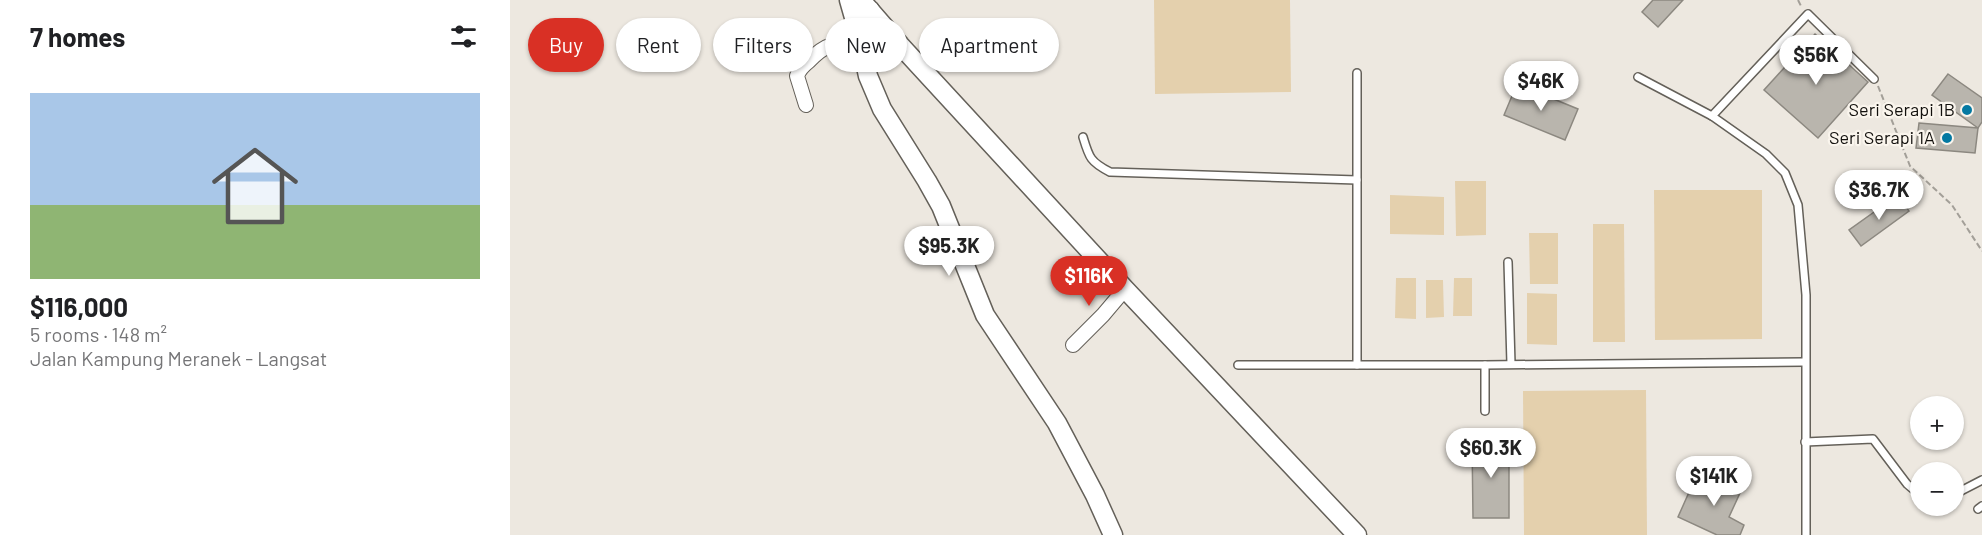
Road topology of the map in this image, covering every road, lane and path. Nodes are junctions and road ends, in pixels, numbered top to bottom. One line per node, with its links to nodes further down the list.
1 (849, 0): 3 (main road)
2 (865, 5): 4 (main road)
3 (854, 18)
4 (877, 18)
5 (825, 47): 11 (street)
6 (907, 51): 17 (main road)
7 (867, 72): 29 (main road)
8 (1357, 73): 14 (lane)
9 (1638, 76): 12 (lane)
10 (1874, 79): 12 (lane); 15 (path)
11 (806, 105)
12 (1712, 116): 19 (lane)
13 (1083, 137): 14 (lane)
14 (1357, 180): 22 (lane)
15 (1982, 251)
16 (1508, 262): 20 (lane)
17 (1125, 289): 18 (street); 31 (main road)
18 (1072, 345)
19 (1804, 362): 20 (lane); 25 (lane)
20 (1510, 364): 23 (lane)
21 (1238, 365): 22 (lane)
22 (1358, 365): 23 (lane)
23 (1485, 366): 24 (lane)
24 (1485, 411)
25 (1805, 442): 27 (lane); 32 (lane)
26 (1982, 480): 28 (lane)
27 (1910, 487)
28 (1964, 489)
29 (1113, 535): 30 (street)
30 (1120, 535)
31 (1357, 535)
32 (1806, 535)

